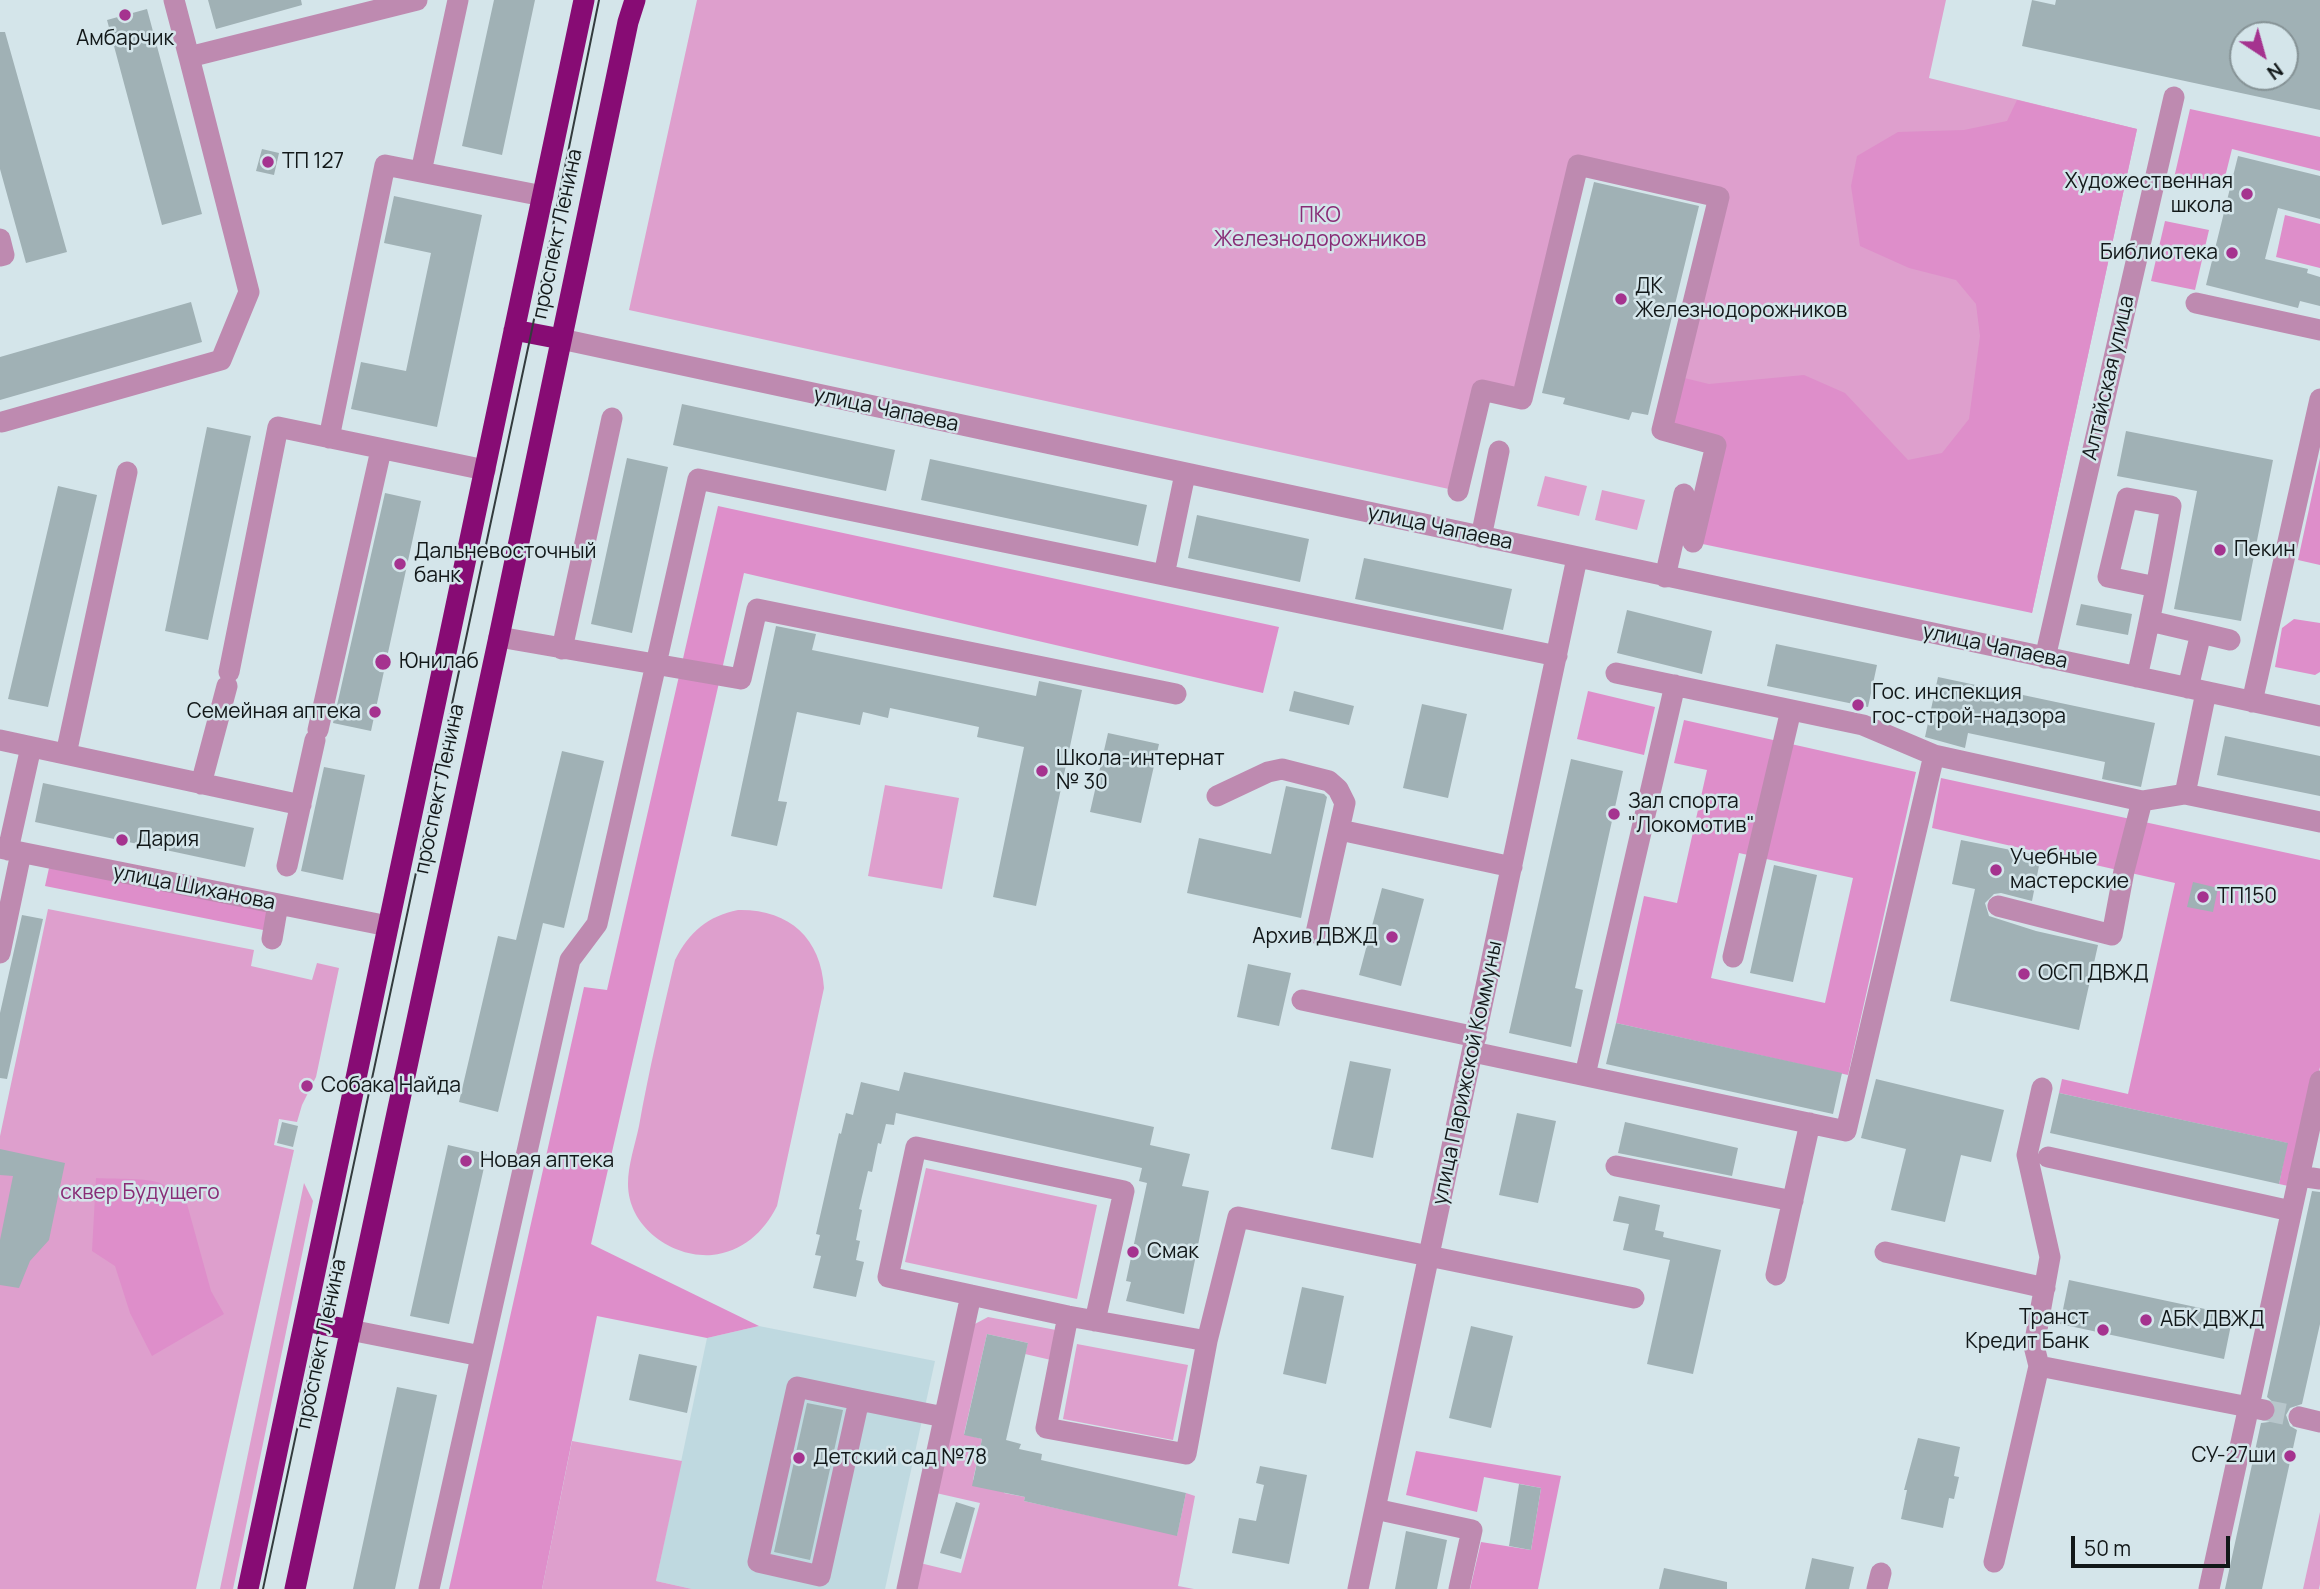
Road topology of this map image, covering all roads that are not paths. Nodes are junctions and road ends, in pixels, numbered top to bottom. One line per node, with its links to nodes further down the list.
1 (174, 0): 6 (street)
2 (417, 0): 6 (street)
3 (458, 0): 8 (street)
4 (584, 0): 9 (highway, проспект Ленина)
5 (635, 0): 15 (highway, проспект Ленина)
6 (189, 57): 18 (street)
7 (2174, 97): 40 (street, Алтайская улица)
8 (421, 172): 9 (street); 20 (street)
9 (542, 196): 13 (highway, проспект Ленина)
10 (0, 239): 11 (street)
11 (0, 256)
12 (2196, 303): 14 (street)
13 (514, 330): 15 (highway); 23 (highway, проспект Ленина)
14 (2320, 330)
15 (561, 339): 25 (street, улица Чапаева); 36 (highway, проспект Ленина)
16 (2320, 399): 19 (street)
17 (612, 418): 38 (street)
18 (2, 422)
19 (2316, 429): 47 (street)
20 (329, 438): 21 (street); 54 (street)
21 (381, 450): 23 (street); 58 (street)
22 (1499, 451): 28 (street)
23 (485, 470): 66 (highway, проспект Ленина)
24 (127, 472): 52 (street)
25 (1185, 474): 28 (street, улица Чапаева); 31 (street)
26 (1458, 491): 29 (street)
27 (1685, 494): 32 (street)
28 (1481, 537): 30 (street, улица Чапаева)
29 (1693, 542)
30 (1577, 558): 32 (street, улица Чапаева); 39 (street, улица Парижской Коммуны)
31 (1164, 575): 39 (street); 41 (street)
32 (1665, 577): 40 (street, улица Чапаева)
33 (2156, 587): 34 (street)
34 (2150, 621): 35 (street); 43 (street)
35 (2201, 633): 37 (street); 45 (street)
36 (499, 637): 38 (street); 91 (highway, проспект Ленина)
37 (2230, 640)
38 (562, 649): 41 (street)
39 (1557, 656): 63 (street, улица Парижской Коммуны)
40 (2045, 658): 43 (street, улица Чапаева)
41 (655, 664): 46 (street); 93 (street)
42 (1616, 673): 44 (street)
43 (2137, 677): 45 (street, улица Чапаева)
44 (1675, 685): 48 (street); 73 (street)
45 (2197, 690): 47 (street, улица Чапаева); 55 (street)
46 (1176, 694)
47 (2252, 702): 49 (street, улица Чапаева)
48 (1791, 710): 53 (street); 70 (street)
49 (2320, 716)
50 (0, 740): 51 (street)
51 (31, 747): 52 (street); 61 (street)
52 (66, 754): 54 (street)
53 (1934, 755): 57 (street); 76 (street)
54 (201, 784): 58 (street)
55 (2185, 794): 57 (street); 59 (street)
56 (1217, 796): 60 (street)
57 (2142, 801): 65 (street)
58 (300, 805): 62 (street)
59 (2320, 822)
60 (1340, 830): 63 (street); 67 (street)
61 (10, 851): 64 (street, улица Шиханова); 69 (street)
62 (287, 866)
63 (1512, 867): 72 (street, улица Парижской Коммуны)
64 (278, 904): 66 (street, улица Шиханова); 68 (street)
65 (1998, 906)
66 (388, 926): 89 (highway, проспект Ленина)
67 (1316, 933)
68 (272, 939)
69 (0, 953)
70 (1733, 957)
71 (1303, 1000): 72 (street)
72 (1474, 1044): 73 (street); 83 (street, улица Парижской Коммуны)
73 (1585, 1074): 76 (street)
74 (2320, 1081): 79 (street)
75 (2042, 1088): 85 (street)
76 (1810, 1124): 80 (street)
77 (2048, 1157): 81 (street)
78 (1616, 1166): 80 (street)
79 (2310, 1177): 81 (street)
80 (1793, 1201): 84 (street)
81 (2291, 1210): 96 (street)
82 (1885, 1252): 85 (street)
83 (1429, 1256): 87 (street); 92 (street); 98 (street, улица Парижской Коммуны)
84 (1776, 1275)
85 (2045, 1288): 94 (street)
86 (971, 1295): 88 (street); 90 (street); 97 (street)
87 (1634, 1298)
88 (1068, 1316): 90 (street); 92 (street)
89 (305, 1321): 91 (highway); 100 (highway, проспект Ленина)
90 (1095, 1321): 92 (street)
91 (350, 1330): 93 (street); 101 (highway, проспект Ленина)
92 (1208, 1341)
93 (481, 1356): 102 (street)
94 (2039, 1366): 96 (street); 99 (street)
95 (859, 1400): 95 (street); 97 (street)
96 (2256, 1409): 106 (street)
97 (944, 1417): 103 (street)
98 (1375, 1509): 104 (street, улица Парижской Коммуны); 105 (street)
99 (1994, 1562)
100 (248, 1589)
101 (295, 1589)
102 (429, 1589)
103 (907, 1589)
104 (1359, 1589)
105 (1459, 1589)
106 (2209, 1589)

